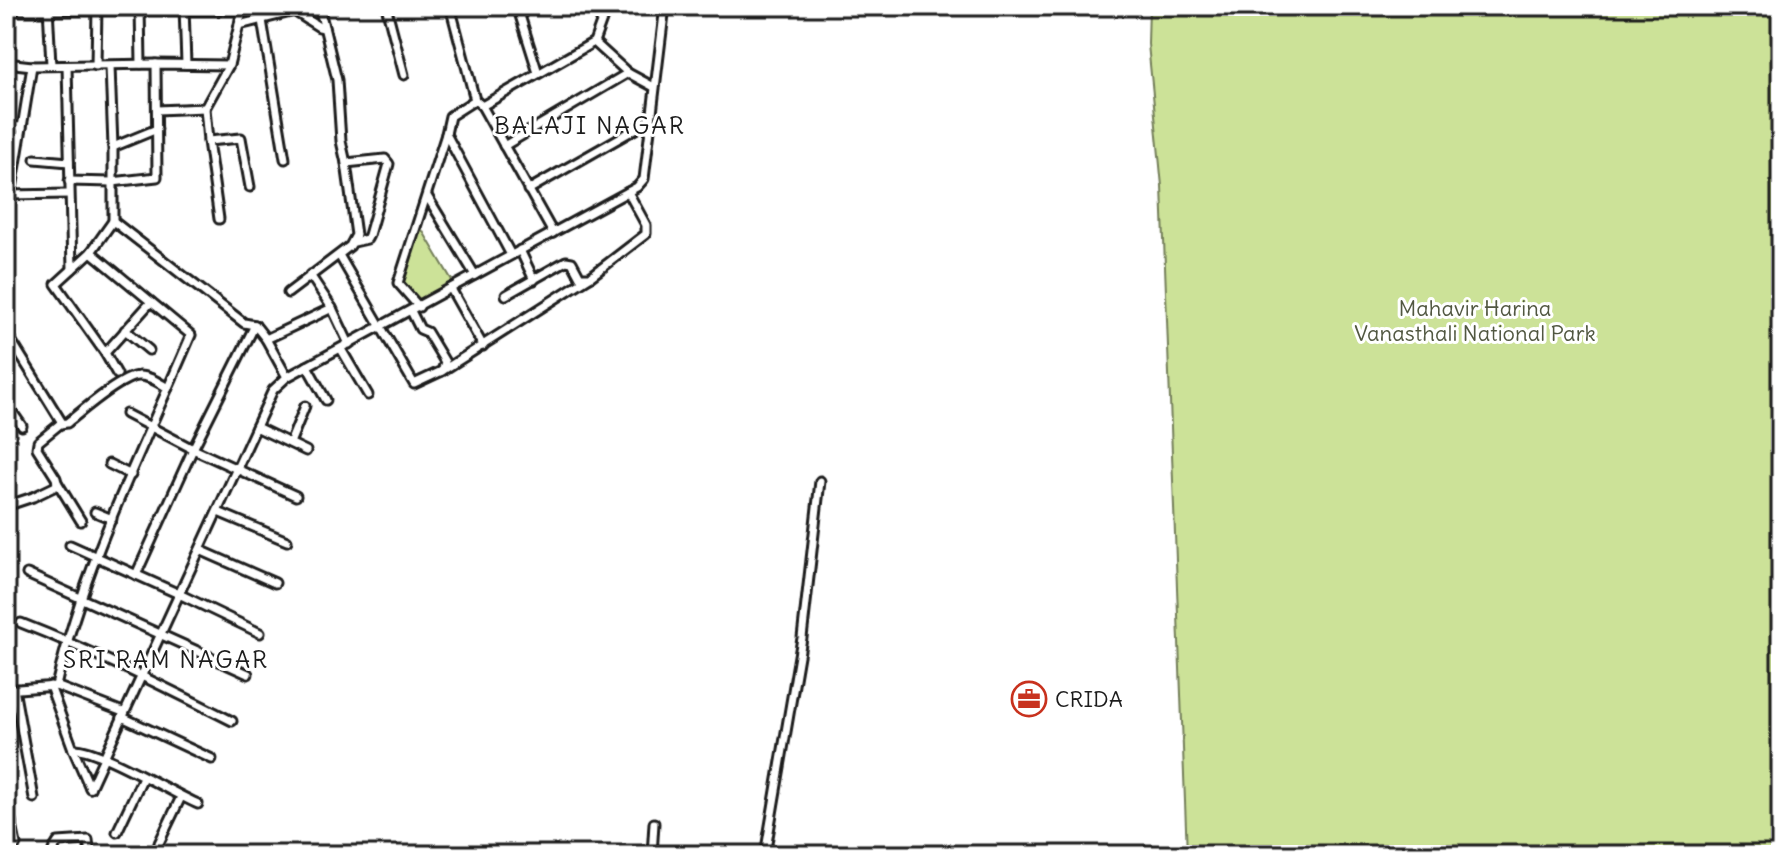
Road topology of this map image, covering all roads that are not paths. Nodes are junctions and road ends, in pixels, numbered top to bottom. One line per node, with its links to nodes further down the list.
1 (317, 6): 13 (street); 16 (street)
2 (386, 6): 30 (street)
3 (450, 6): 32 (street)
4 (517, 6): 28 (street)
5 (607, 6): 17 (street)
6 (665, 6): 31 (street)
7 (49, 8): 11 (street); 12 (street); 22 (street)
8 (140, 8): 9 (street); 11 (street); 19 (street)
9 (184, 8): 10 (street); 21 (street)
10 (242, 8): 15 (street)
11 (97, 9): 26 (street)
12 (6, 10)
13 (294, 11): 14 (street); 16 (street)
14 (262, 20): 15 (street); 44 (street)
15 (239, 25): 23 (street)
16 (324, 28): 46 (street)
17 (594, 42): 28 (street); 29 (street)
18 (6, 63): 24 (street)
19 (141, 64): 20 (street); 27 (street)
20 (156, 64): 21 (street); 34 (street)
21 (186, 64): 23 (street)
22 (51, 65): 24 (street); 25 (street)
23 (229, 65): 33 (street)
24 (32, 66): 37 (street)
25 (67, 66): 26 (street); 45 (street)
26 (96, 66): 27 (street)
27 (110, 66): 42 (street)
28 (538, 73): 32 (street)
29 (628, 73): 31 (street); 41 (street)
30 (404, 75)
31 (654, 87): 35 (street)
32 (478, 103): 39 (street); 41 (street)
33 (205, 108): 34 (street); 40 (street)
34 (157, 110): 38 (street)
35 (651, 120): 50 (street); 51 (street)
36 (6, 126): 37 (street)
37 (22, 127): 53 (street)
38 (157, 129): 42 (street); 48 (street)
39 (446, 134): 54 (street); 63 (street)
40 (208, 141): 49 (street); 55 (street)
41 (504, 146): 50 (street)
42 (113, 147): 48 (street)
43 (35, 159): 45 (street)
44 (285, 159)
45 (69, 162): 47 (street)
46 (346, 163): 59 (street); 59 (street)
47 (69, 181): 48 (street); 52 (street)
48 (112, 182): 56 (street)
49 (250, 187)
50 (528, 190): 58 (street)
51 (628, 192): 58 (street); 67 (street)
52 (69, 194): 53 (street); 64 (street)
53 (9, 195): 57 (street)
54 (427, 196): 66 (street); 73 (street)
55 (219, 219)
56 (113, 221): 61 (street); 76 (street)
57 (6, 226)
58 (553, 233): 60 (street)
59 (354, 242): 62 (street)
60 (520, 250): 63 (street); 68 (street)
61 (91, 252): 64 (street); 72 (street)
62 (339, 255): 65 (street); 77 (street)
63 (511, 255): 66 (street)
64 (72, 269): 85 (street)
65 (310, 275): 70 (street); 74 (street)
66 (475, 275): 69 (street)
67 (590, 277): 68 (street); 82 (street)
68 (534, 280): 71 (street)
69 (451, 289): 73 (street); 82 (street)
70 (288, 293)
71 (506, 295)
72 (151, 302): 78 (street); 90 (street)
73 (419, 307): 75 (street)
74 (332, 308): 80 (street); 81 (street)
75 (411, 311): 77 (street); 87 (street)
76 (255, 325): 80 (street); 101 (street)
77 (380, 328): 81 (street); 87 (street)
78 (125, 330): 84 (street); 85 (street)
79 (6, 332): 96 (street)
80 (266, 339): 89 (street)
81 (349, 344): 83 (street)
82 (483, 346): 87 (street)
83 (341, 349): 86 (street); 91 (street)
84 (149, 350)
85 (105, 353): 88 (street)
86 (307, 366): 89 (street); 92 (street)
87 (442, 371)
88 (117, 374)
89 (287, 377): 99 (street)
90 (168, 388): 96 (street); 98 (street)
91 (368, 395)
92 (326, 400)
93 (6, 403): 97 (street)
94 (305, 406): 100 (street)
95 (126, 414): 98 (street)
96 (60, 424): 107 (street)
97 (22, 426)
98 (152, 426): 101 (street); 105 (street)
99 (256, 427): 100 (street); 104 (street)
100 (290, 443): 102 (street)
101 (193, 449): 104 (street); 119 (street)
102 (306, 451)
103 (109, 464): 105 (street)
104 (237, 470): 108 (street); 111 (street)
105 (131, 475): 112 (street)
106 (820, 481): 148 (street)
107 (57, 482): 109 (street); 113 (street)
108 (296, 496)
109 (6, 506)
110 (95, 512): 112 (street)
111 (218, 512): 114 (street); 116 (street)
112 (112, 519): 117 (street)
113 (81, 521)
114 (287, 541)
115 (70, 545): 117 (street)
116 (200, 550): 120 (street); 121 (street)
117 (95, 557): 119 (street); 122 (street)
118 (27, 574): 122 (street)
119 (136, 575): 121 (street)
120 (275, 583)
121 (179, 594): 124 (street); 125 (street)
122 (81, 599): 125 (street); 126 (street)
123 (21, 623): 126 (street)
124 (260, 633)
125 (161, 635): 127 (street); 128 (street)
126 (66, 641): 128 (street); 129 (street)
127 (248, 674)
128 (141, 675): 131 (street); 132 (street)
129 (53, 686): 130 (street); 131 (street); 133 (street)
130 (10, 689): 138 (street)
131 (123, 715): 134 (street); 135 (street)
132 (232, 721)
133 (73, 749): 134 (street); 134 (street)
134 (105, 757): 136 (street)
135 (212, 759)
136 (143, 777): 137 (street); 142 (street)
137 (181, 797): 139 (street); 143 (street)
138 (34, 798)
139 (198, 804)
140 (6, 810): 144 (street)
141 (654, 823): 147 (street)
142 (117, 832)
143 (159, 843)
144 (6, 850)
145 (53, 855): 146 (street)
146 (90, 855)
147 (652, 855)
148 (765, 855)

